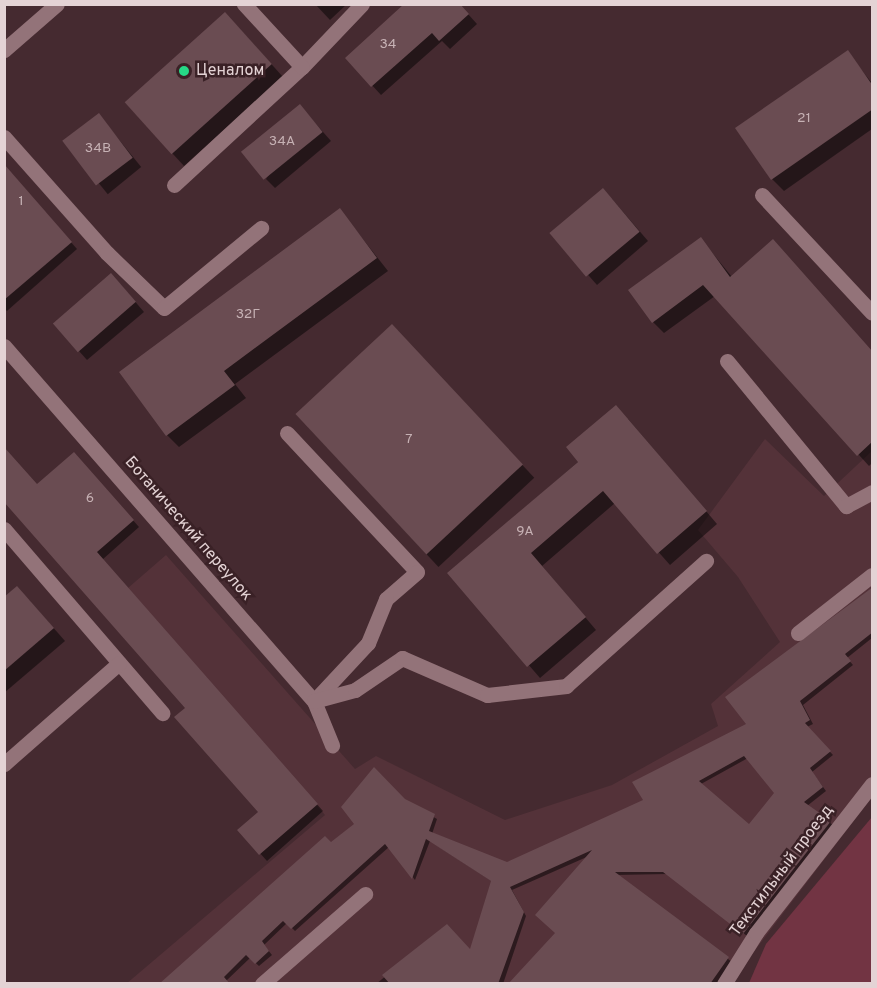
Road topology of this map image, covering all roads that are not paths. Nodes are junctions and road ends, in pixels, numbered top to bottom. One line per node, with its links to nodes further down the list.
1 (57, 4): 4 (street)
2 (244, 4): 5 (street)
3 (362, 4): 5 (street)
4 (4, 50)
5 (302, 66): 7 (street)
6 (4, 137): 9 (street)
7 (174, 185)
8 (762, 195): 10 (street)
9 (261, 228)
10 (873, 313)
11 (4, 346): 20 (street, Ботанический переулок)
12 (727, 361): 14 (street)
13 (287, 433): 20 (street)
14 (873, 492)
15 (4, 529): 19 (street)
16 (706, 561): 20 (street)
17 (873, 575): 18 (street)
18 (798, 633)
19 (119, 663): 21 (street); 23 (street)
20 (314, 701): 22 (street, Ботанический переулок)
21 (162, 713)
22 (332, 744)
23 (4, 764)
24 (873, 784): 27 (street, Текстильный проезд)
25 (365, 894): 26 (street)
26 (262, 984)
27 (724, 984)

